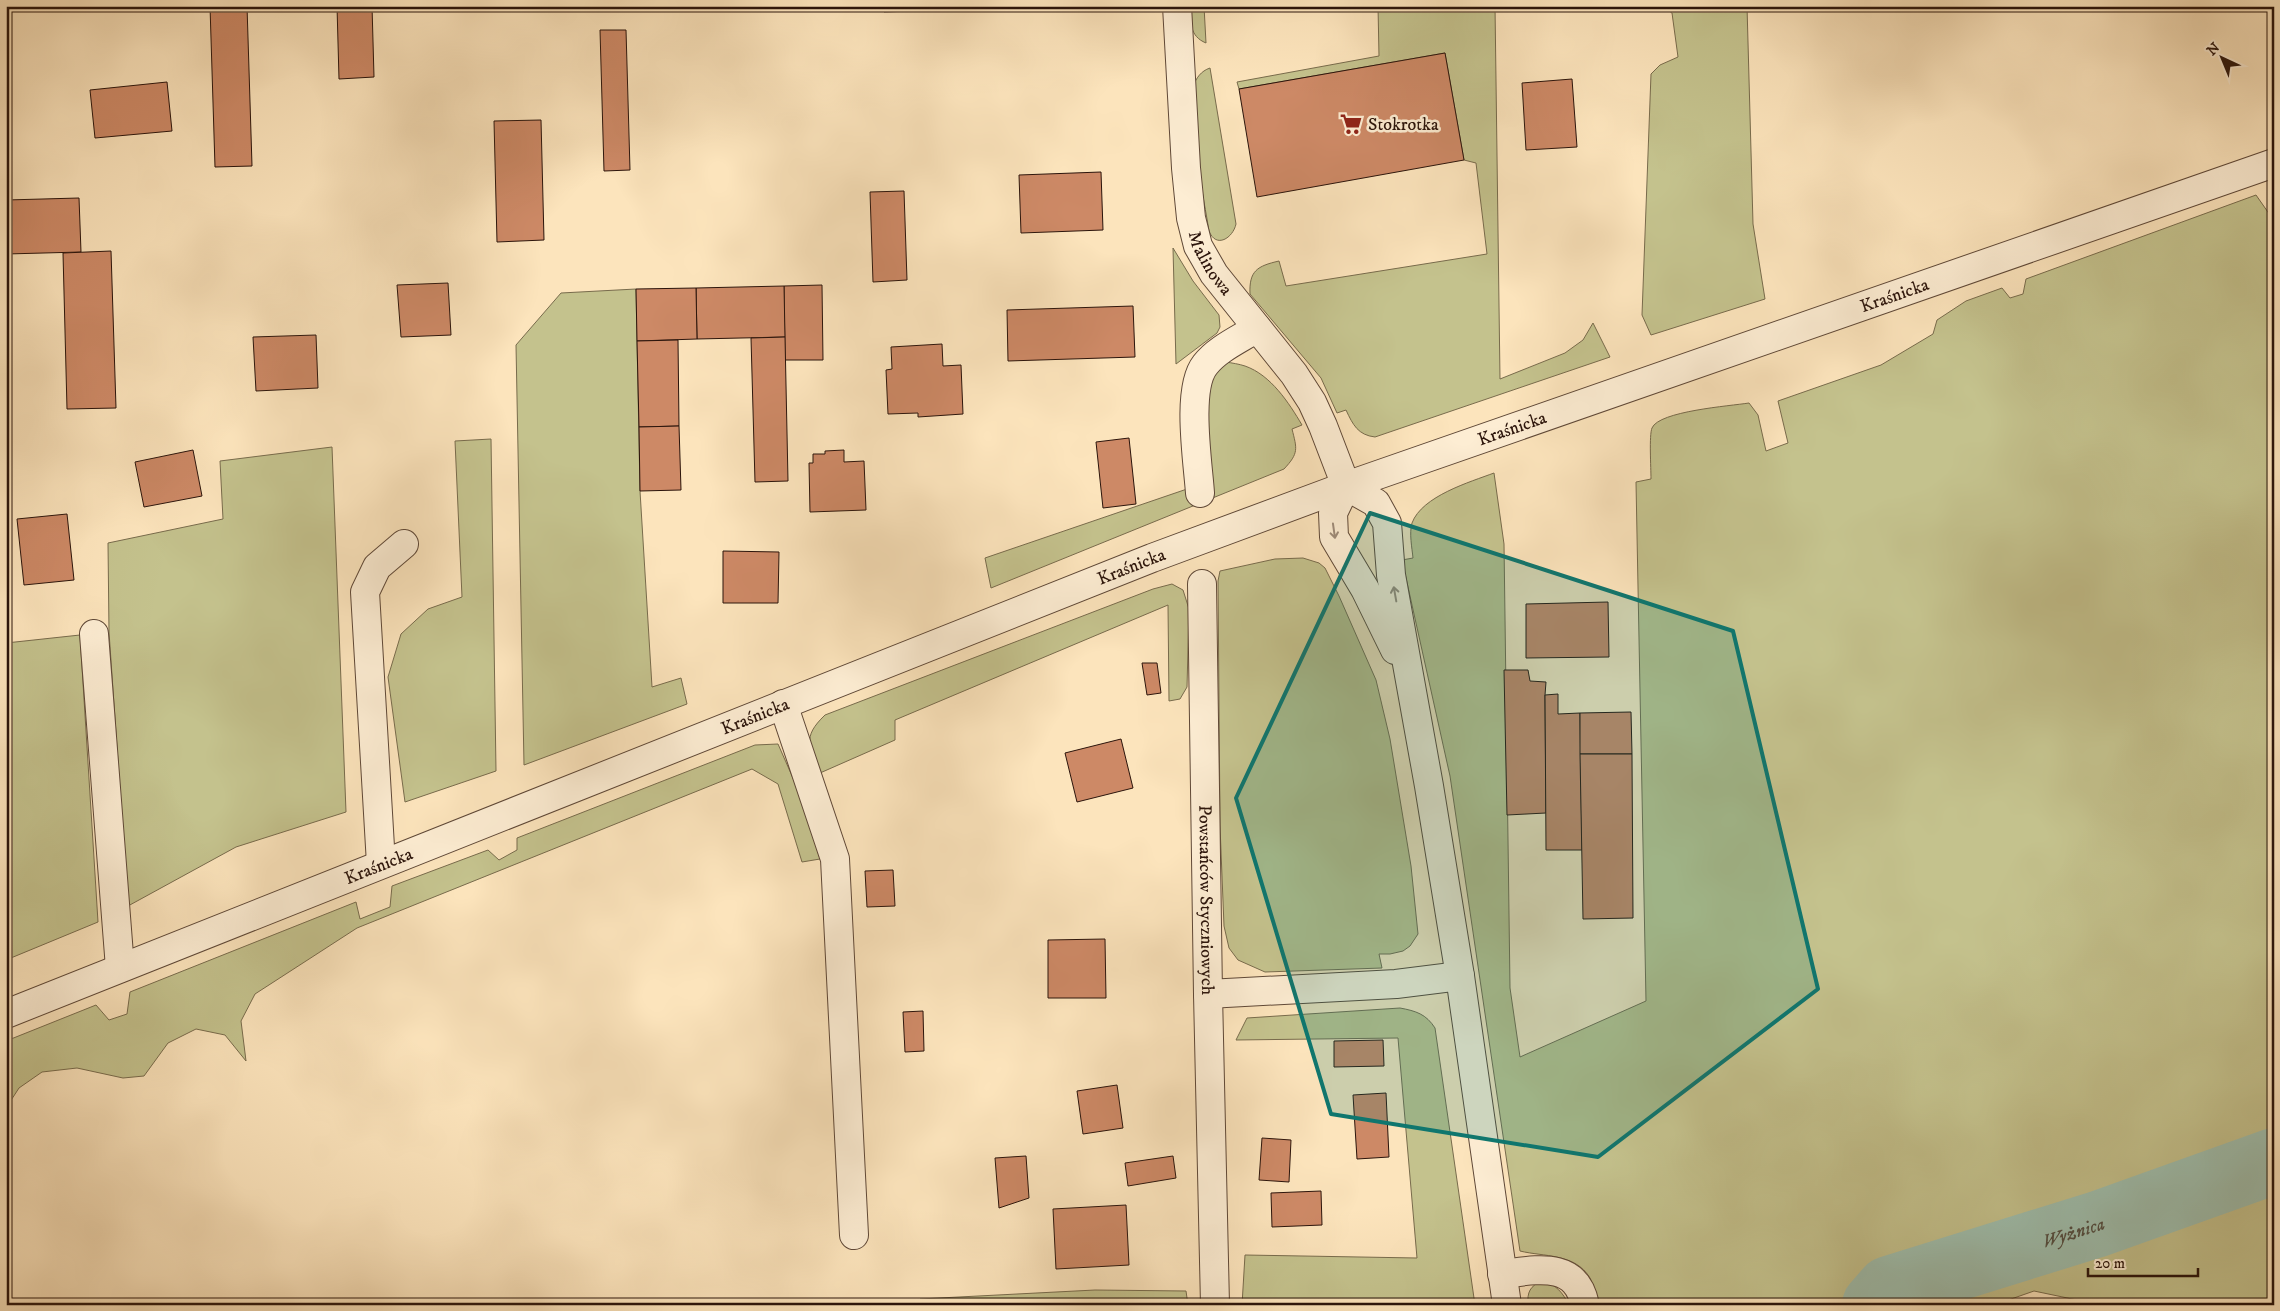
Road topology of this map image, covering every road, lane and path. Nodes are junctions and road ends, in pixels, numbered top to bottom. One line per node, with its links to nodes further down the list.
1 (1177, 6): 3 (street, Malinowa)
2 (2274, 163): 4 (street, Kraśnicka)
3 (1258, 328): 4 (street, Malinowa); 5 (street)
4 (1346, 486): 9 (street, one-way to 9); 9 (street, one-way to 4); 10 (street, Kraśnicka)
5 (1200, 493)
6 (404, 544): 11 (street)
7 (1202, 584): 14 (street, Powstańców Styczniowych)
8 (94, 634): 12 (street)
9 (1408, 677): 13 (street)
10 (783, 704): 11 (street, Kraśnicka); 16 (street)
11 (381, 864): 12 (street, Kraśnicka)
12 (120, 968): 15 (street, Kraśnicka)
13 (1460, 976): 14 (street, Powstańców Styczniowych); 17 (street)
14 (1208, 994): 18 (street)
15 (6, 1014)
16 (854, 1235)
17 (1502, 1274): 19 (street); 20 (street)
18 (1215, 1305)
19 (1508, 1305)
20 (1585, 1305)

